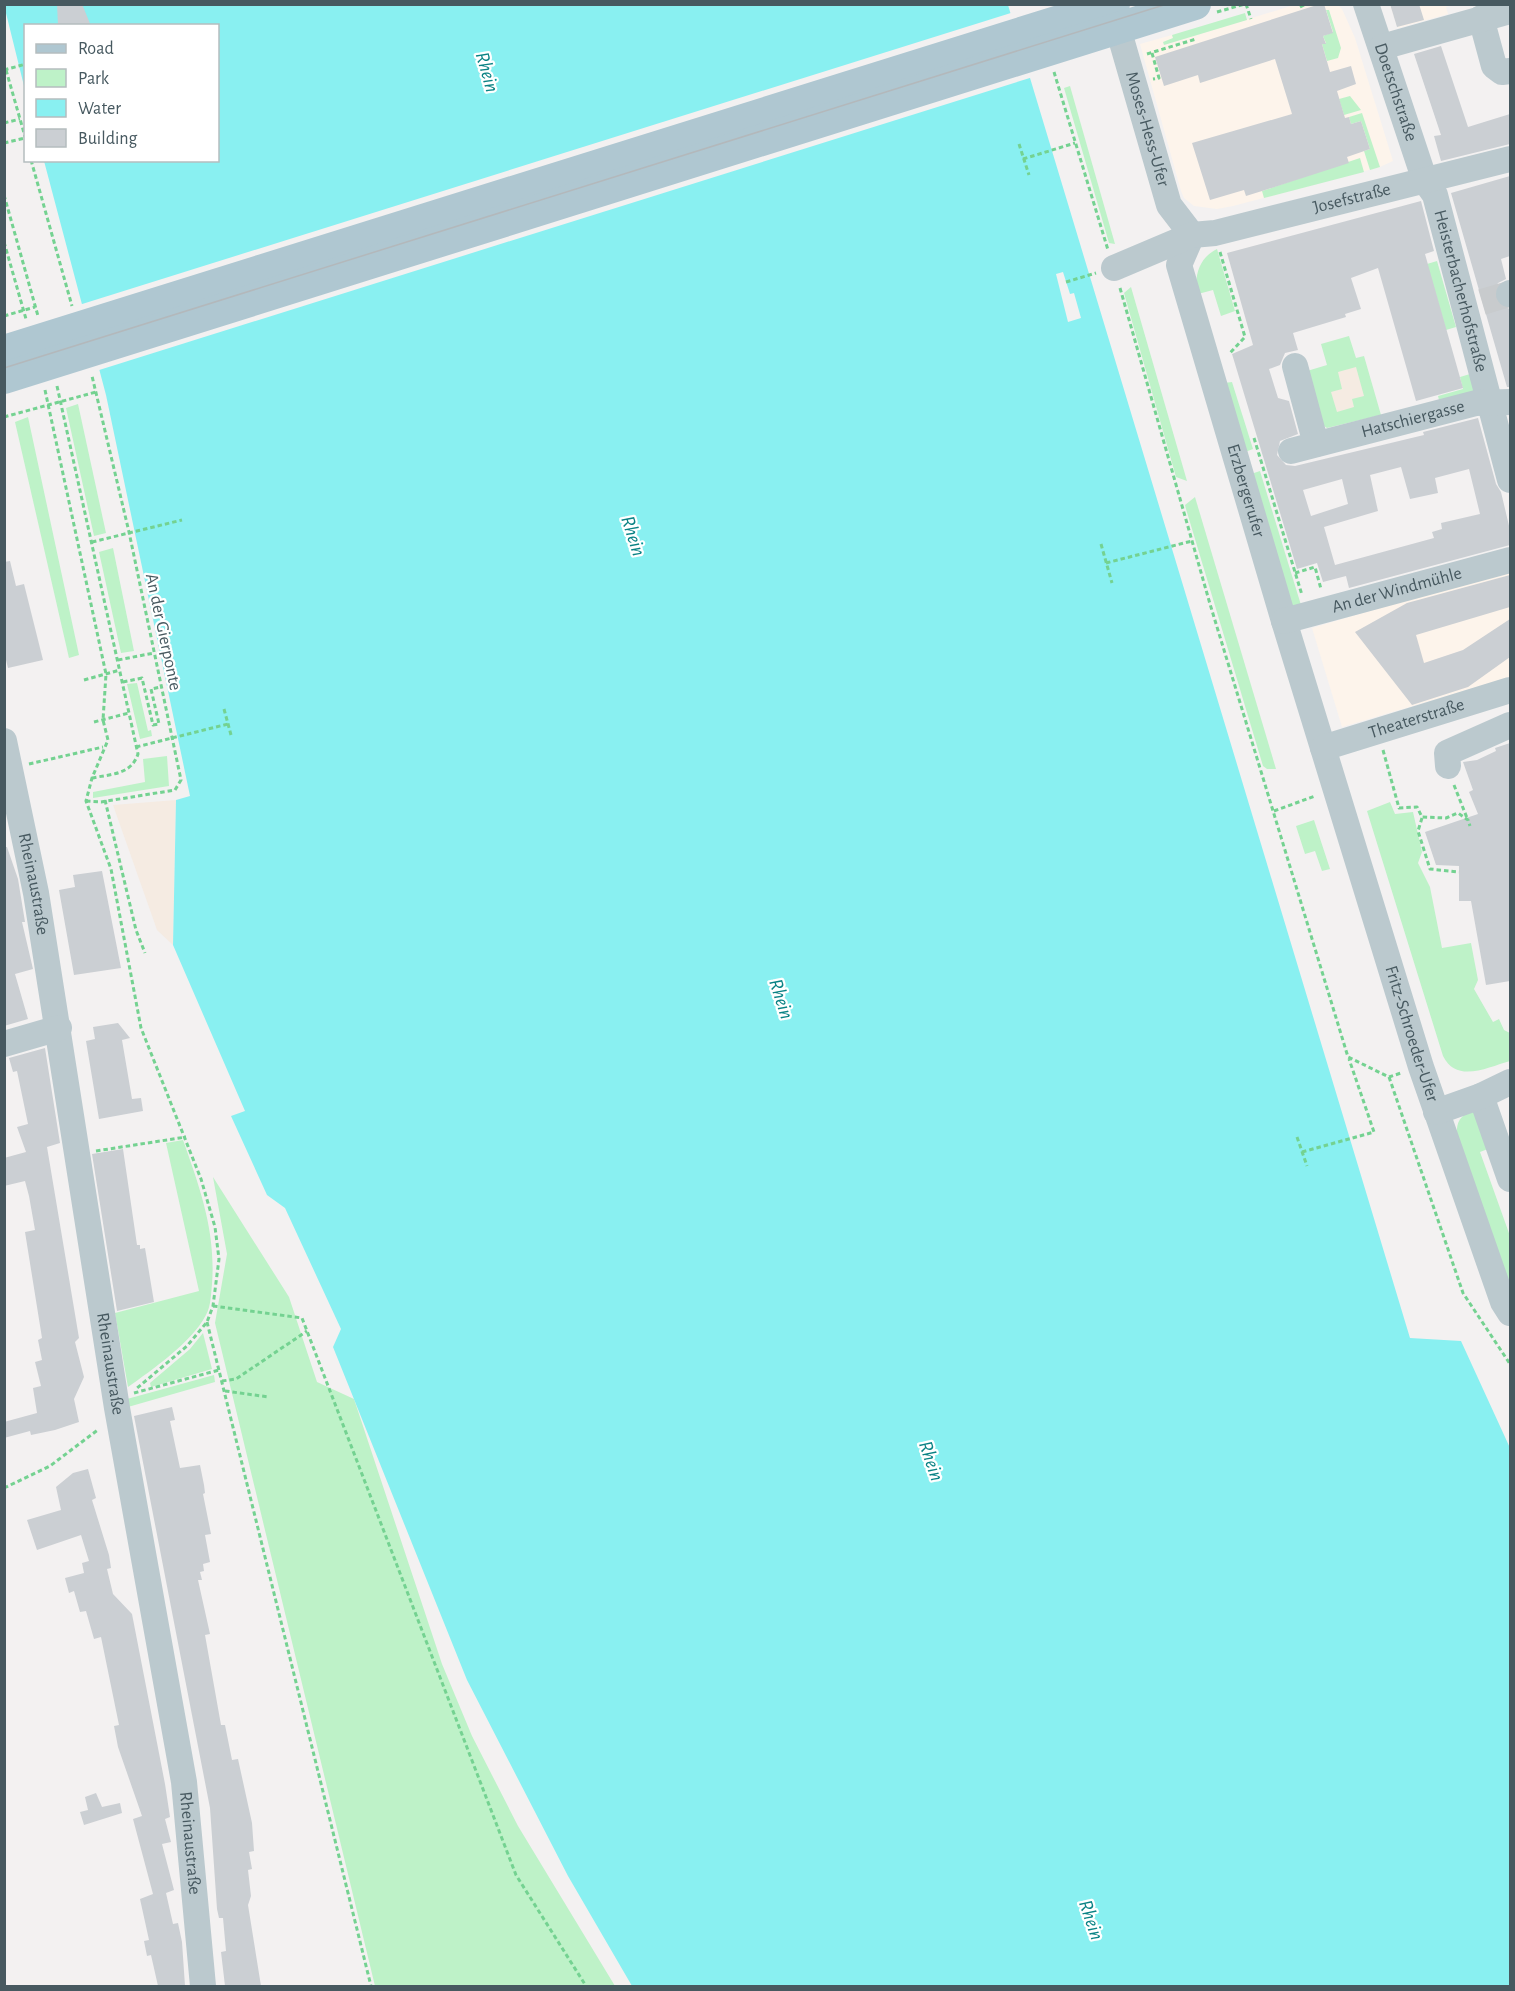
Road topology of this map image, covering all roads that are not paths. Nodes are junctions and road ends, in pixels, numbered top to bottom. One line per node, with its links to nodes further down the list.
1 (1366, 4): 6 (street, Doetschstraße)
2 (1189, 6): 14 (main road)
3 (1113, 9): 10 (street, Moses-Hess-Ufer); 12 (main road)
4 (1510, 11): 5 (street)
5 (1481, 18): 6 (street); 7 (street)
6 (1382, 48): 9 (street, Doetschstraße)
7 (1510, 71)
8 (1510, 159): 9 (street, Josefstraße)
9 (1425, 181): 10 (street, Josefstraße); 15 (street, Heisterbacherhofstraße)
10 (1203, 234): 11 (street, Josefstraße); 20 (street, Erzbergerufer)
11 (1114, 268)
12 (4, 351)
13 (1295, 366): 16 (street)
14 (4, 378)
15 (1501, 403): 16 (street, Hatschiergasse); 18 (street, Heisterbacherhofstraße)
16 (1316, 444): 17 (street, Hatschiergasse)
17 (1291, 451)
18 (1510, 480)
19 (1510, 560): 20 (street, An der Windmühle)
20 (1306, 615): 24 (street, Erzbergerufer)
21 (1510, 690): 24 (street, Theaterstraße)
22 (1510, 725): 25 (street)
23 (4, 741): 26 (street, Rheinaustraße)
24 (1323, 748): 31 (street, Fritz-Schroeder-Ufer)
25 (1448, 766)
26 (10, 790): 27 (street, Rheinaustraße)
27 (59, 1028): 28 (street); 34 (street, Rheinaustraße)
28 (4, 1044)
29 (1510, 1082): 30 (street)
30 (1482, 1096): 31 (street); 32 (street)
31 (1437, 1112): 33 (street, Fritz-Schroeder-Ufer)
32 (1510, 1179)
33 (1510, 1313)
34 (203, 1986)

